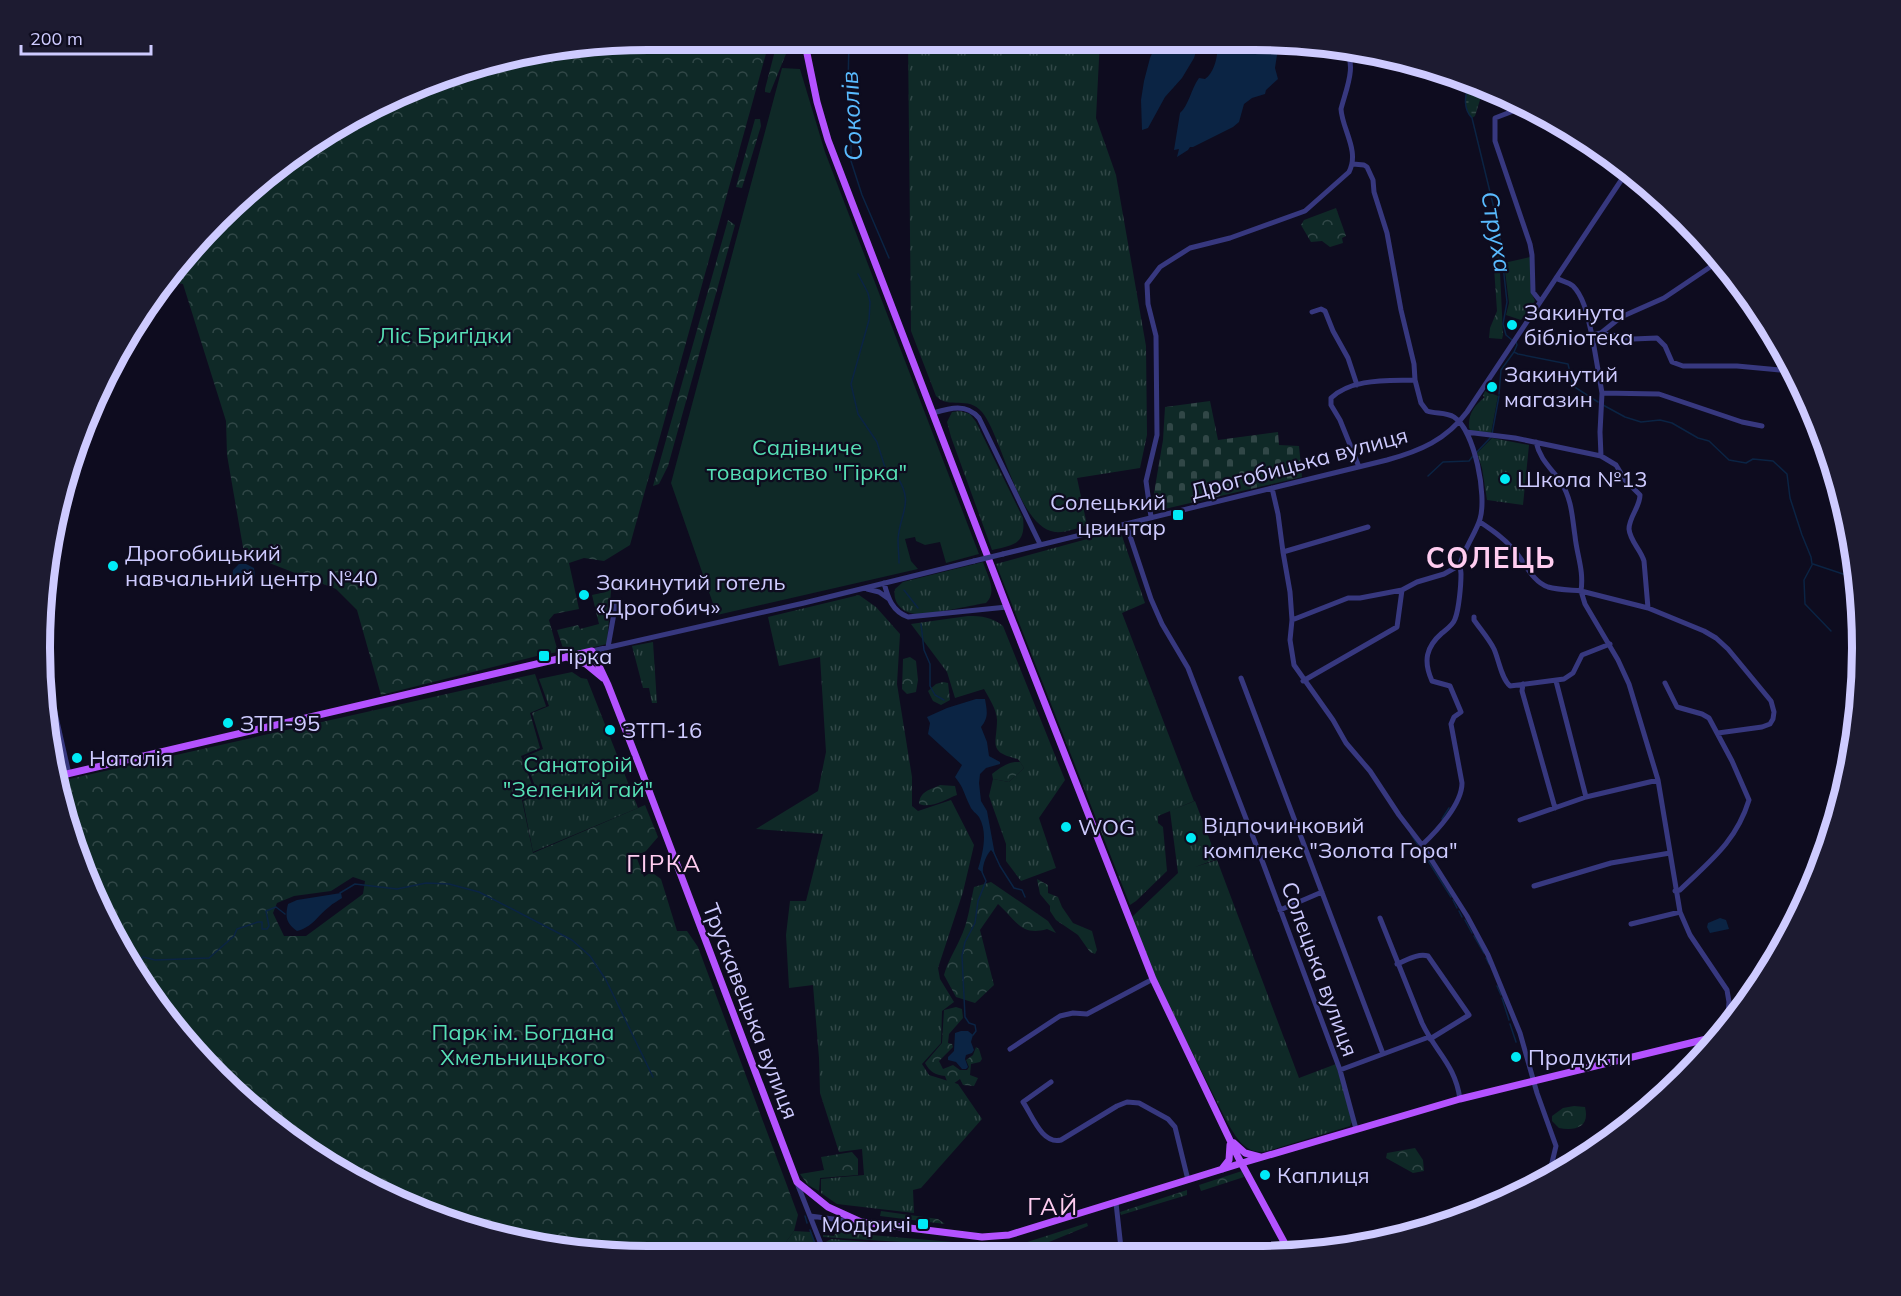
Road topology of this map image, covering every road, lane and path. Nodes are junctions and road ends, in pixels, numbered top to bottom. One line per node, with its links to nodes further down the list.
1 (806, 50): 16 (main road)
2 (1349, 58): 4 (street)
3 (1516, 110): 8 (street)
4 (1353, 164): 13 (street); 24 (street)
5 (1623, 178): 7 (street, Дрогобицька вулиця)
6 (1713, 265): 10 (street)
7 (1556, 278): 8 (street, Дрогобицька вулиця); 11 (street)
8 (1540, 301): 17 (street, Дрогобицька вулиця)
9 (1312, 312): 14 (street)
10 (1601, 333): 11 (street); 12 (street)
11 (1592, 335): 15 (street)
12 (1780, 370)
13 (1415, 380): 14 (street); 17 (street)
14 (1357, 385): 22 (street)
15 (1602, 393): 18 (street); 21 (street)
16 (933, 412): 28 (street); 37 (main road)
17 (1459, 422): 19 (street); 22 (street, Дрогобицька вулиця)
18 (1762, 426)
19 (1466, 432): 20 (street); 25 (street)
20 (1536, 442): 21 (street); 34 (street)
21 (1601, 456): 38 (street)
22 (1359, 467): 23 (street, Дрогобицька вулиця)
23 (1272, 488): 24 (street, Дрогобицька вулиця); 29 (street)
24 (1151, 517): 26 (street, Дрогобицька вулиця)
25 (1480, 522): 30 (street); 34 (street)
26 (1126, 524): 28 (street, Дрогобицька вулиця); 64 (street, Солецька вулиця)
27 (1368, 527): 29 (street)
28 (1040, 544): 31 (street, Дрогобицька вулиця, bridge)
29 (1282, 552): 40 (street)
30 (1460, 565): 33 (street); 59 (street)
31 (884, 583): 32 (street, Дрогобицька вулиця); 35 (street)
32 (860, 589): 35 (street); 42 (street, Дрогобицька вулиця)
33 (1402, 590): 40 (street); 46 (street)
34 (1581, 591): 38 (street); 41 (street)
35 (889, 599): 37 (street)
36 (616, 602): 42 (street)
37 (1007, 607): 69 (main road)
38 (1648, 608): 52 (street)
39 (1474, 617): 49 (street)
40 (1292, 620): 46 (street)
41 (1610, 644): 47 (street); 55 (street)
42 (608, 647): 43 (street)
43 (592, 651): 44 (main road); 50 (main road, Трускавецька вулиця)
44 (564, 657): 50 (main road); 53 (main road)
45 (1241, 678): 63 (street)
46 (1303, 681): 59 (street)
47 (1556, 681): 49 (street); 56 (street)
48 (1665, 683): 52 (street)
49 (1522, 684): 57 (street)
50 (608, 685): 86 (main road, Трускавецька вулиця)
51 (52, 696): 53 (street)
52 (1718, 733): 62 (street)
53 (69, 774): 54 (main road)
54 (63, 775)
55 (1658, 780): 56 (street); 60 (street)
56 (1586, 797): 57 (street)
57 (1555, 808): 58 (street)
58 (1520, 820)
59 (1422, 845): 76 (street)
60 (1670, 853): 61 (street); 62 (street)
61 (1534, 886)
62 (1677, 891): 65 (street)
63 (1322, 892): 64 (street); 74 (street)
64 (1280, 910): 75 (street, Солецька вулиця)
65 (1680, 912): 67 (street); 70 (street)
66 (1380, 918): 68 (street)
67 (1630, 924)
68 (1397, 964): 71 (street); 71 (street)
69 (1153, 979): 73 (street); 80 (main road)
70 (1728, 1012)
71 (1429, 1038): 74 (street); 78 (street)
72 (1706, 1039): 76 (main road)
73 (1010, 1049)
74 (1383, 1054): 75 (street)
75 (1340, 1070): 79 (street, Солецька вулиця)
76 (1534, 1081): 78 (main road); 83 (street)
77 (1051, 1082): 85 (street)
78 (1460, 1099): 79 (main road)
79 (1356, 1129): 81 (main road)
80 (1228, 1136): 81 (main road); 82 (main road); 84 (main road)
81 (1261, 1157): 82 (main road)
82 (1242, 1163): 84 (main road); 90 (main road)
83 (1551, 1167)
84 (1220, 1171): 85 (main road)
85 (1188, 1180): 87 (main road)
86 (804, 1193): 88 (street); 89 (main road)
87 (1116, 1203): 89 (main road); 92 (street)
88 (810, 1216): 89 (street); 91 (street)
89 (861, 1222)
90 (1286, 1245)
91 (822, 1246)
92 (1121, 1246)

